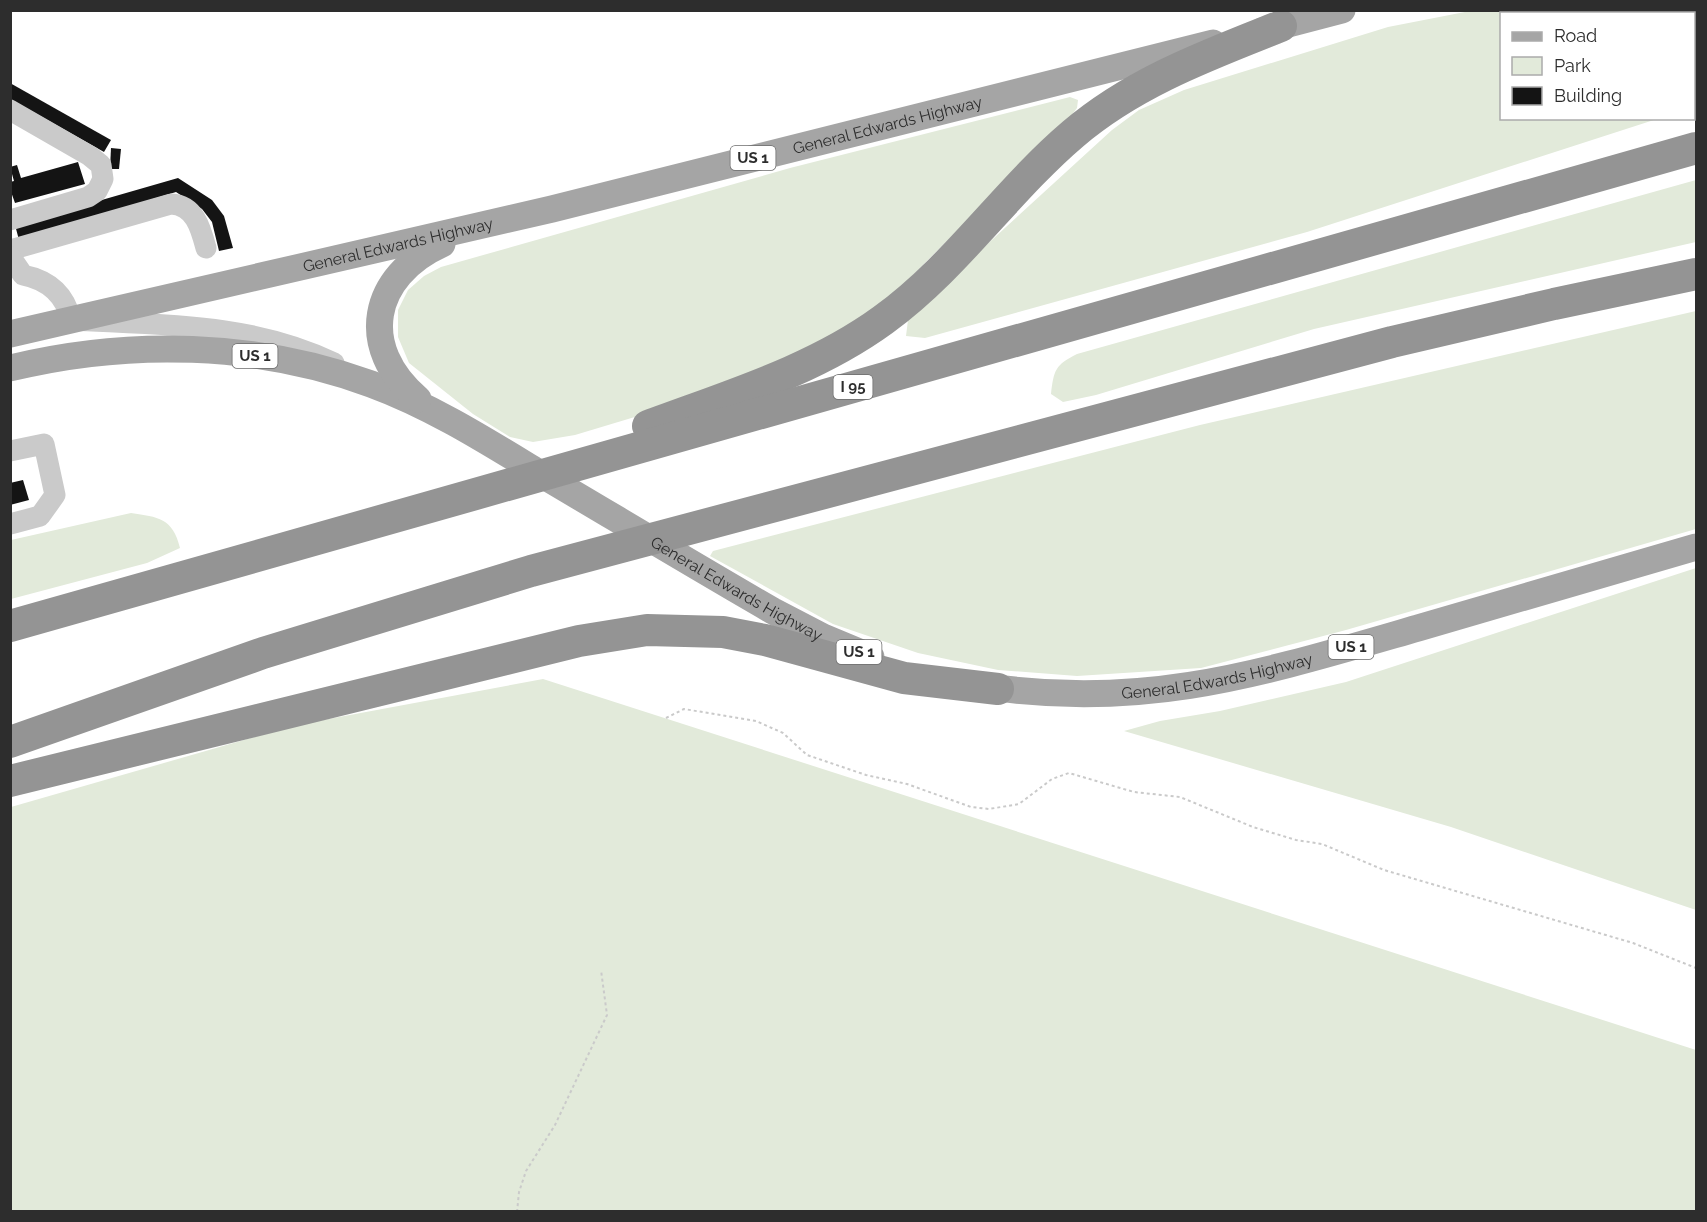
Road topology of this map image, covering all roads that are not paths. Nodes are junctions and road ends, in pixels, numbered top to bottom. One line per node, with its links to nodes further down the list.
1 (1342, 10): 2 (main road, General Edwards Highway / US 1)
2 (1281, 26): 5 (main road, General Edwards Highway / US 1); 18 (highway)
3 (10, 110): 6 (lane)
4 (1696, 148): 18 (highway, I 95)
5 (552, 209): 12 (main road, General Edwards Highway / US 1); 16 (main road)
6 (10, 220)
7 (206, 248): 8 (lane)
8 (10, 250)
9 (10, 256): 11 (lane)
10 (1696, 274): 23 (highway)
11 (17, 276): 12 (lane)
12 (71, 320): 13 (main road, General Edwards Highway / US 1); 15 (lane)
13 (10, 334)
14 (10, 368): 15 (main road, General Edwards Highway / US 1)
15 (370, 384): 16 (main road, General Edwards Highway / US 1)
16 (432, 410): 22 (main road, General Edwards Highway / US 1)
17 (10, 452): 19 (lane)
18 (519, 482): 21 (highway, I 95)
19 (10, 524)
20 (1696, 547): 22 (main road, General Edwards Highway / US 1)
21 (10, 626)
22 (998, 688): 24 (highway)
23 (10, 742)
24 (10, 781)

